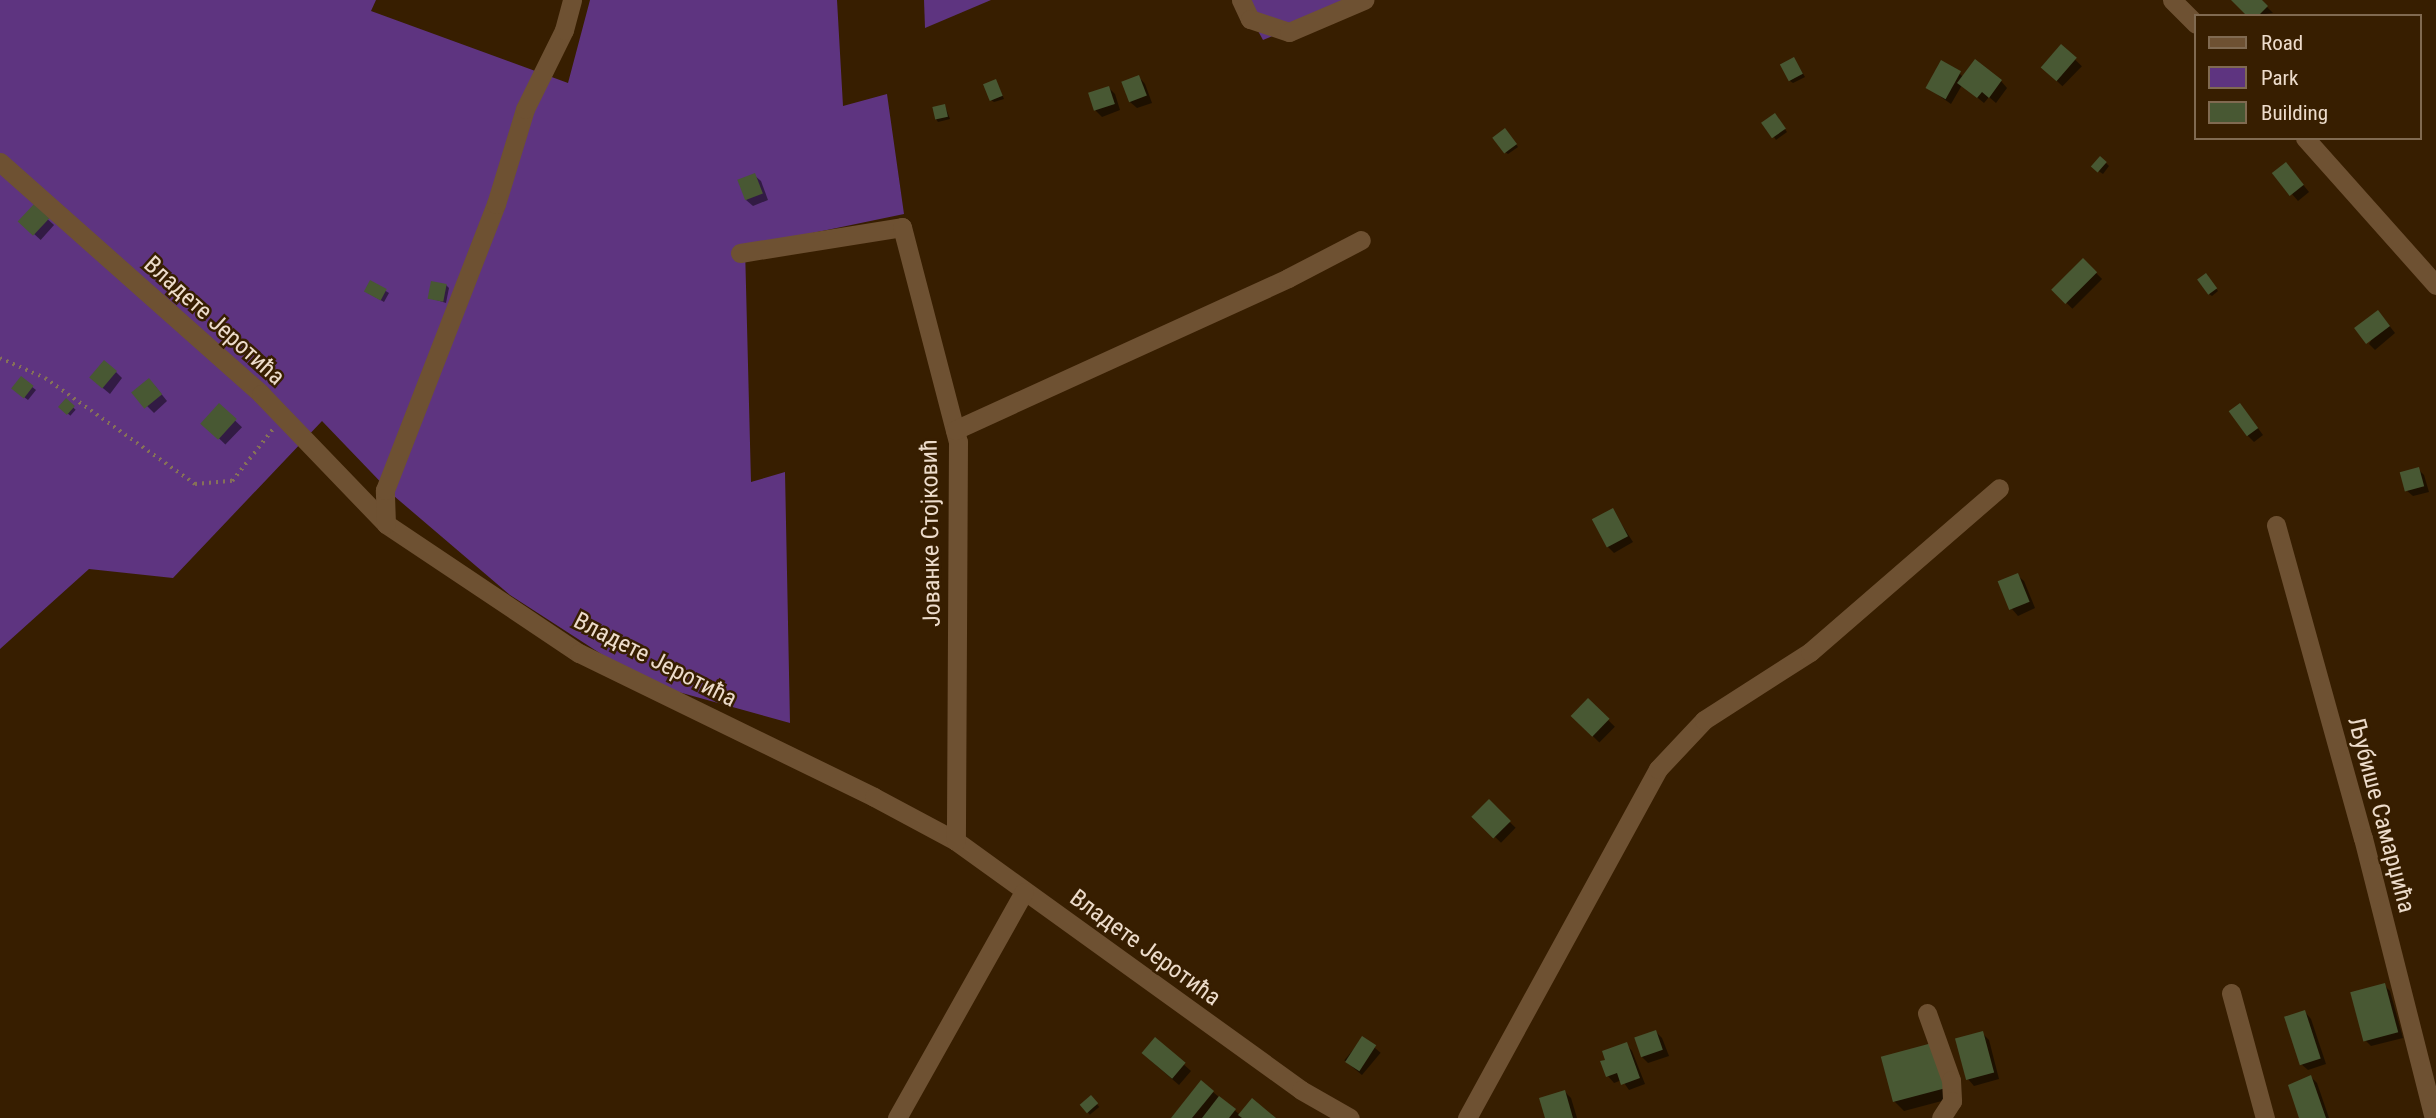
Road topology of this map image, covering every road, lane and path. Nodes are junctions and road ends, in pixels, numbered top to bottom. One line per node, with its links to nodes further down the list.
1 (572, 0): 15 (street)
2 (1241, 0): 3 (street)
3 (1364, 0)
4 (2172, 0): 5 (street)
5 (2194, 22)
6 (2307, 140): 10 (street)
7 (0, 162): 12 (street, Владете Јеротића)
8 (1361, 240): 13 (street)
9 (740, 253): 13 (street, Јованке Стојковић)
10 (2436, 285)
11 (0, 358): 12 (path)
12 (283, 417): 15 (street, Владете Јеротића)
13 (955, 430): 17 (street, Јованке Стојковић)
14 (1999, 488): 23 (street)
15 (386, 524): 17 (street, Владете Јеротића)
16 (2276, 525): 26 (street, Љубише Самарџића)
17 (956, 841): 18 (street, Владете Јеротића)
18 (1024, 892): 21 (street); 22 (street, Владете Јеротића)
19 (2231, 993): 25 (street)
20 (1927, 1013): 24 (street)
21 (897, 1118)
22 (1350, 1118)
23 (1467, 1118)
24 (1941, 1118)
25 (2265, 1118)
26 (2434, 1118)

